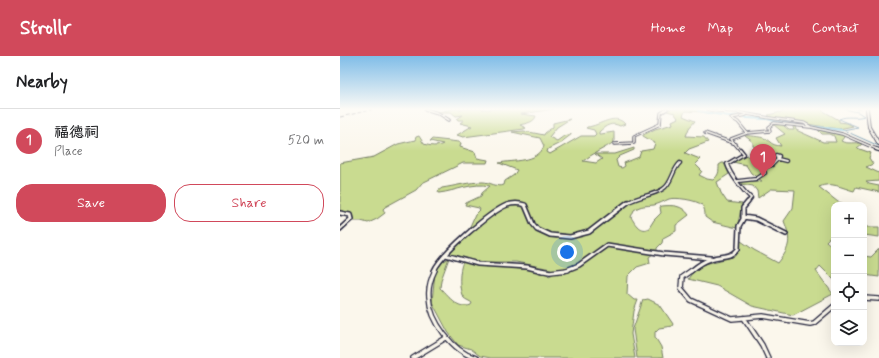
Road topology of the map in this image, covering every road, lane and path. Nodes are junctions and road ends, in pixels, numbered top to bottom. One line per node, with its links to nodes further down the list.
1 (660, 123): 10 (street)
2 (739, 123): 9 (street)
3 (774, 123): 9 (street)
4 (775, 123): 7 (street)
5 (802, 123): 7 (street)
6 (868, 123): 12 (street)
7 (810, 126): 13 (street)
8 (705, 133): 11 (street)
9 (747, 134): 11 (street)
10 (614, 144)
11 (736, 144): 16 (street)
12 (879, 144)
13 (879, 150)
14 (786, 161): 16 (street)
15 (680, 163): 21 (street)
16 (737, 181): 18 (street)
17 (340, 213): 19 (street)
18 (743, 217): 20 (street); 22 (street)
19 (340, 229)
20 (786, 234)
21 (446, 255): 22 (street); 27 (street)
22 (712, 258): 26 (street)
23 (867, 298): 24 (street)
24 (879, 299)
25 (831, 309): 26 (street)
26 (744, 318): 30 (street)
27 (446, 338): 28 (street); 29 (street)
28 (413, 358)
29 (476, 358)
30 (768, 358)

